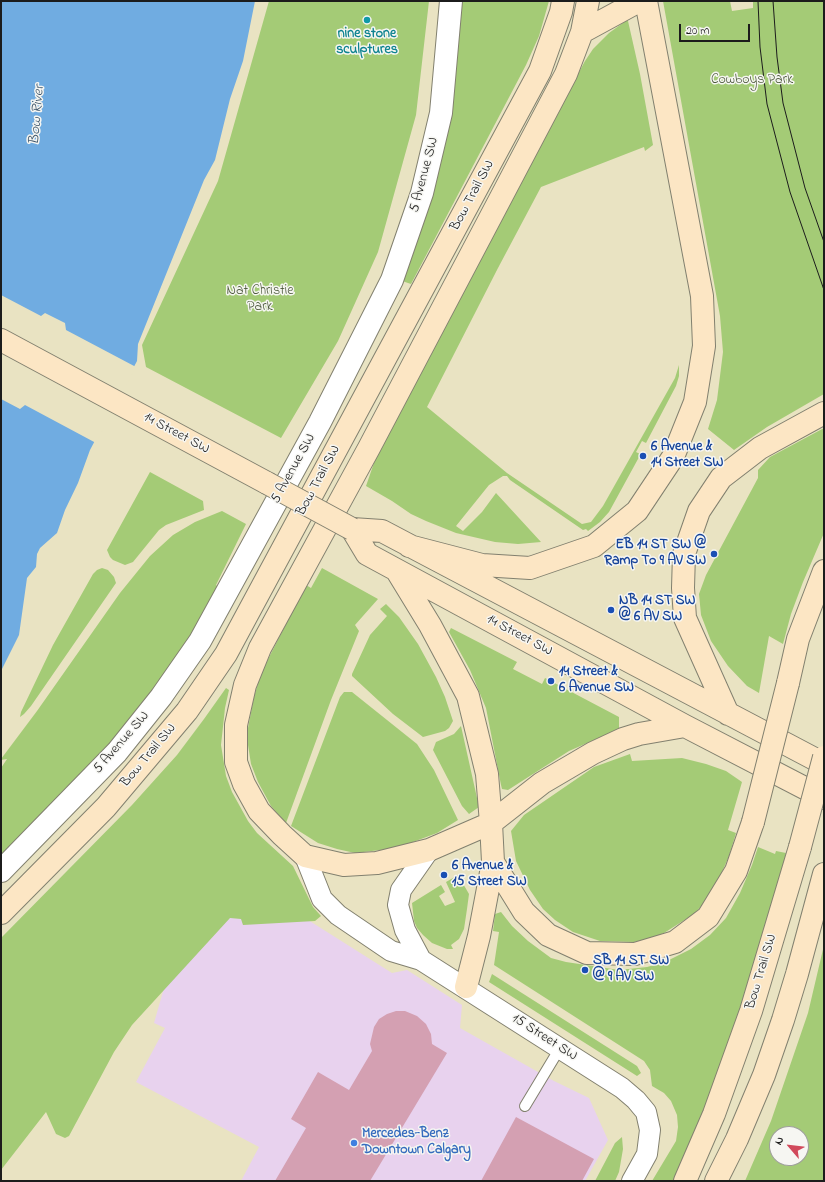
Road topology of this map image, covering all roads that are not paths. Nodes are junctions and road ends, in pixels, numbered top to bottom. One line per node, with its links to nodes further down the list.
1 (451, 1): 22 (street, 5 Avenue SW)
2 (564, 1): 24 (main road, Bow Trail SW)
3 (588, 1): 6 (main road)
4 (639, 1): 6 (main road)
5 (646, 1): 10 (main road)
6 (582, 32): 20 (main road)
7 (1, 340): 9 (main road, 14 Street SW, bridge)
8 (824, 413): 13 (main road)
9 (352, 529): 10 (main road, 14 Street SW); 11 (main road, 14 Street SW)
10 (409, 546): 13 (main road, 14 Street SW)
11 (396, 570): 14 (main road, 14 Street SW); 18 (main road)
12 (824, 571): 21 (main road, bridge)
13 (728, 714): 16 (main road, 14 Street SW)
14 (685, 726): 17 (main road, 14 Street SW); 18 (main road)
15 (824, 757): 30 (main road, Bow Trail SW, bridge)
16 (824, 764)
17 (824, 798)
18 (491, 822): 19 (main road); 21 (main road)
19 (429, 850): 20 (main road); 25 (street)
20 (305, 856): 25 (street, 15 Street SW)
21 (493, 862): 26 (main road)
22 (1, 871)
23 (824, 874): 31 (main road)
24 (1, 913)
25 (421, 960): 26 (street, 15 Street SW)
26 (466, 987): 27 (street, 15 Street SW)
27 (560, 1048): 28 (lane); 29 (street, 15 Street SW)
28 (525, 1106)
29 (632, 1181)
30 (685, 1181)
31 (716, 1181)

